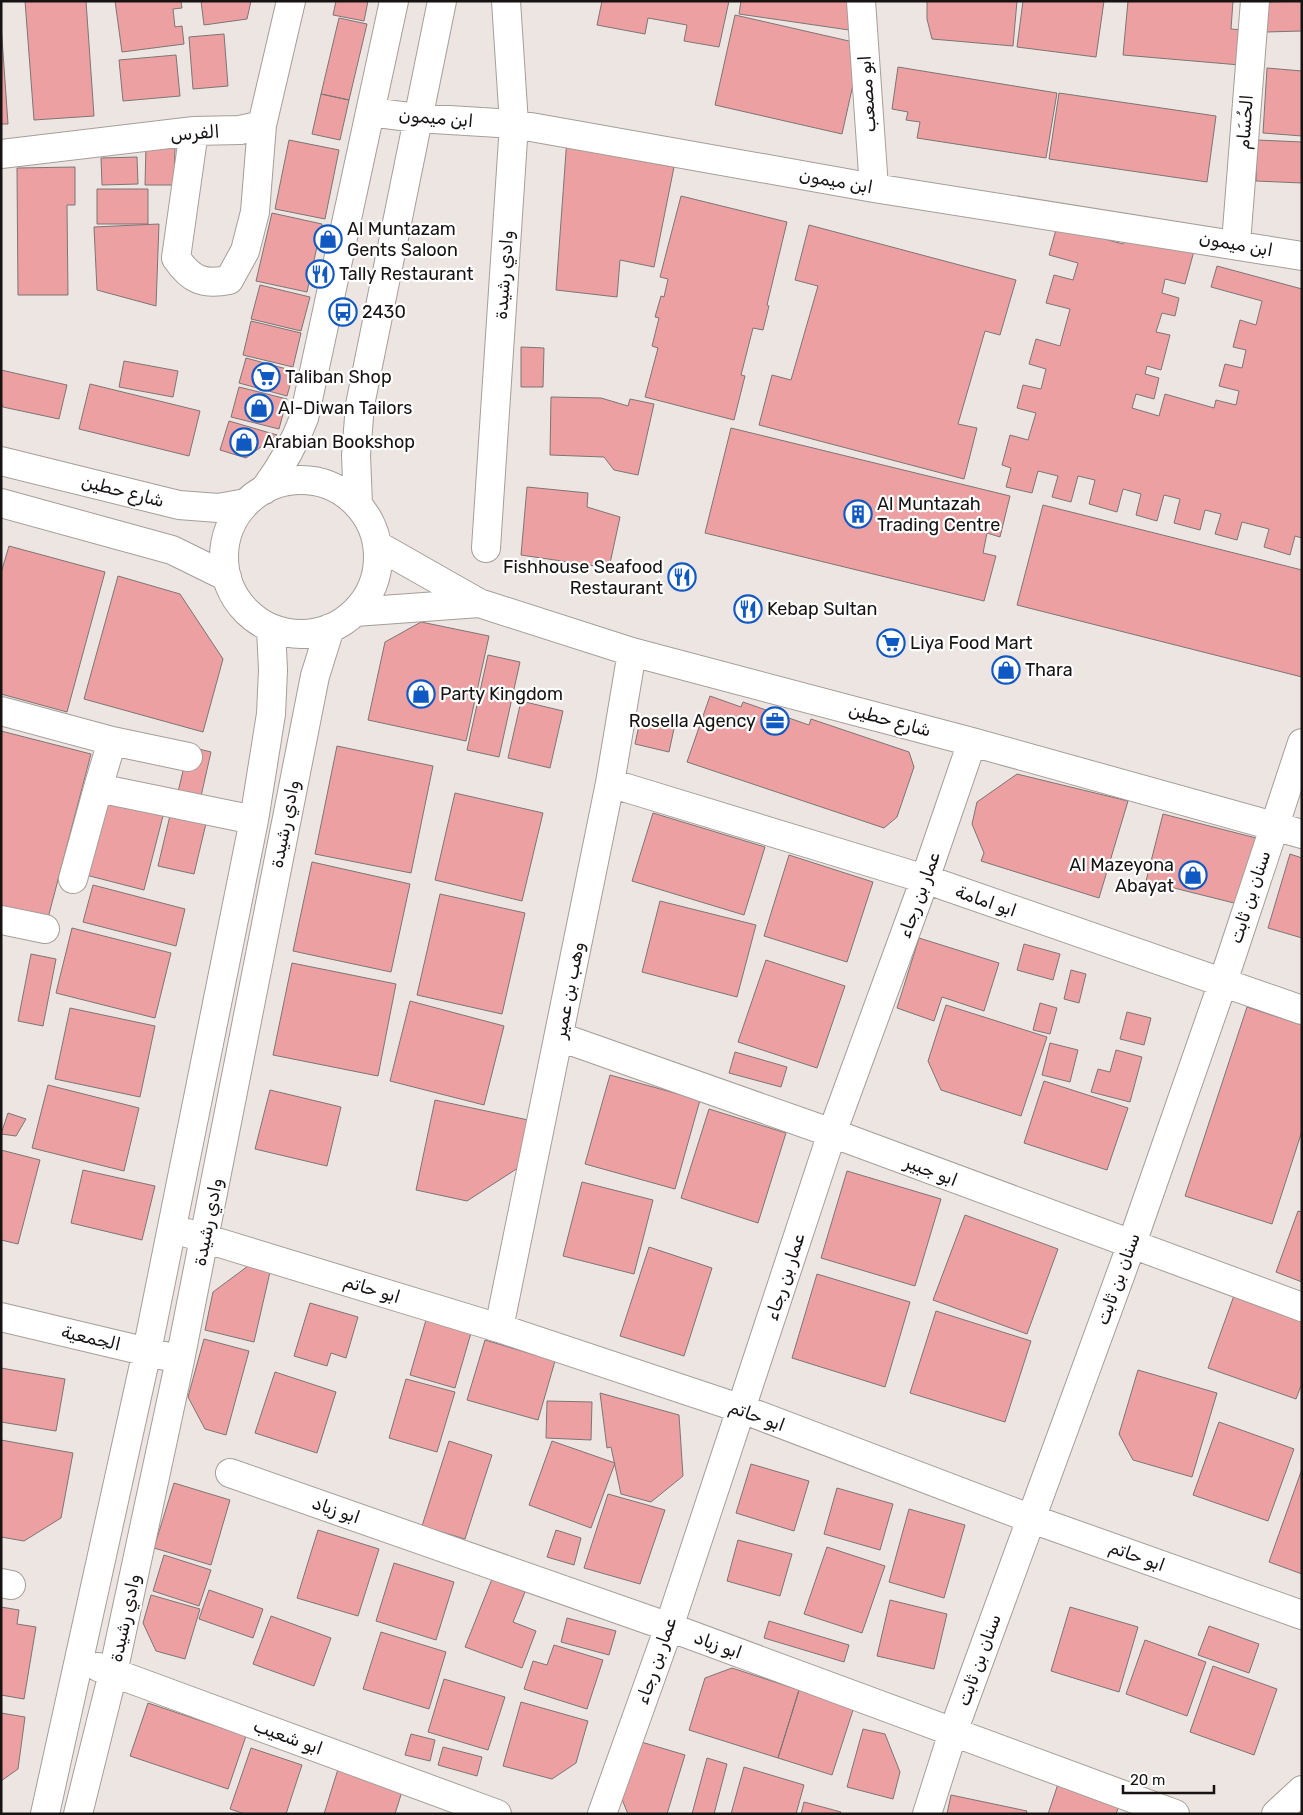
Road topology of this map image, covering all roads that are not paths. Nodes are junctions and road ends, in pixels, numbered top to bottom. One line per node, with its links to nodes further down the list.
1 (291, 1): 10 (street)
2 (394, 1): 7 (street)
3 (442, 1): 8 (street)
4 (506, 1): 9 (street, وادي رشيدة)
5 (861, 1): 13 (street, ابو مصعب)
6 (1255, 1): 14 (street, الحُسَام)
7 (370, 112): 8 (street, ابن ميمون); 17 (street)
8 (417, 118): 9 (street, ابن ميمون); 19 (street)
9 (514, 124): 13 (street, ابن ميمون); 21 (street, وادي رشيدة)
10 (262, 125): 11 (street, الفرس); 11 (street)
11 (194, 131): 12 (street, الفرس)
12 (1, 154)
13 (874, 188): 14 (street, ابن ميمون)
14 (1236, 243): 15 (street, ابن ميمون)
15 (1302, 256)
16 (1, 461): 17 (street, شارع حطين)
17 (255, 497): 19 (street); 22 (street)
18 (1, 503): 22 (street)
19 (358, 505): 20 (street)
20 (377, 545): 23 (street, شارع حطين); 24 (street)
21 (486, 548)
22 (227, 577): 25 (street)
23 (479, 603): 24 (street, شارع حطين); 27 (street, شارع حطين)
24 (354, 612): 26 (street)
25 (271, 628): 26 (street); 35 (street, وادي رشيدة)
26 (330, 628): 47 (street, وادي رشيدة)
27 (632, 652): 30 (street, شارع حطين); 33 (street, وهب بن عمير)
28 (1, 711): 29 (street)
29 (112, 741): 32 (street); 34 (street)
30 (972, 742): 36 (street, شارع حطين); 39 (street, عمار بن رجاء)
31 (1302, 743): 36 (street, سنان بن ثابت)
32 (188, 757)
33 (610, 782): 39 (street, ابو امامة); 44 (street, وهب بن عمير)
34 (98, 788): 35 (street); 38 (street)
35 (254, 820): 46 (street, وادي رشيدة)
36 (1273, 826): 37 (street, شارع حطين); 42 (street, سنان بن ثابت)
37 (1302, 834)
38 (73, 879)
39 (925, 879): 42 (street, ابو امامة); 45 (street, عمار بن رجاء)
40 (1, 920): 41 (street)
41 (45, 929)
42 (1223, 982): 43 (street, ابو امامة); 48 (street, سنان بن ثابت)
43 (1302, 1010)
44 (560, 1037): 45 (street, ابو جبير); 51 (street, وهب بن عمير)
45 (832, 1133): 48 (street, ابو جبير); 54 (street, عمار بن رجاء)
46 (172, 1229): 47 (street, ابو حاتم); 52 (street, وادي رشيدة)
47 (205, 1237): 51 (street, ابو حاتم); 53 (street, وادي رشيدة)
48 (1131, 1246): 49 (street, ابو جبير); 56 (street, سنان بن ثابت)
49 (1302, 1308)
50 (1, 1317): 52 (street, الجمعية)
51 (499, 1328): 54 (street, ابو حاتم)
52 (147, 1350): 53 (street, الجمعية); 59 (street, وادي رشيدة)
53 (180, 1360): 60 (street, وادي رشيدة)
54 (742, 1409): 56 (street, ابو حاتم); 58 (street, عمار بن رجاء)
55 (230, 1473): 58 (street, ابو زياد)
56 (1029, 1518): 57 (street, ابو حاتم); 61 (street, سنان بن ثابت)
57 (1302, 1615)
58 (669, 1627): 61 (street, ابو زياد); 66 (street, عمار بن رجاء)
59 (80, 1660): 60 (street, ابو شعيب); 63 (street, وادي رشيدة)
60 (113, 1673): 64 (street, وادي رشيدة); 65 (street, ابو شعيب)
61 (953, 1732): 67 (street, سنان بن ثابت); 68 (street, ابو زياد)
62 (1302, 1790): 69 (street)
63 (45, 1814)
64 (78, 1814)
65 (497, 1814)
66 (602, 1814)
67 (927, 1814)
68 (1175, 1814)
69 (1276, 1814)

